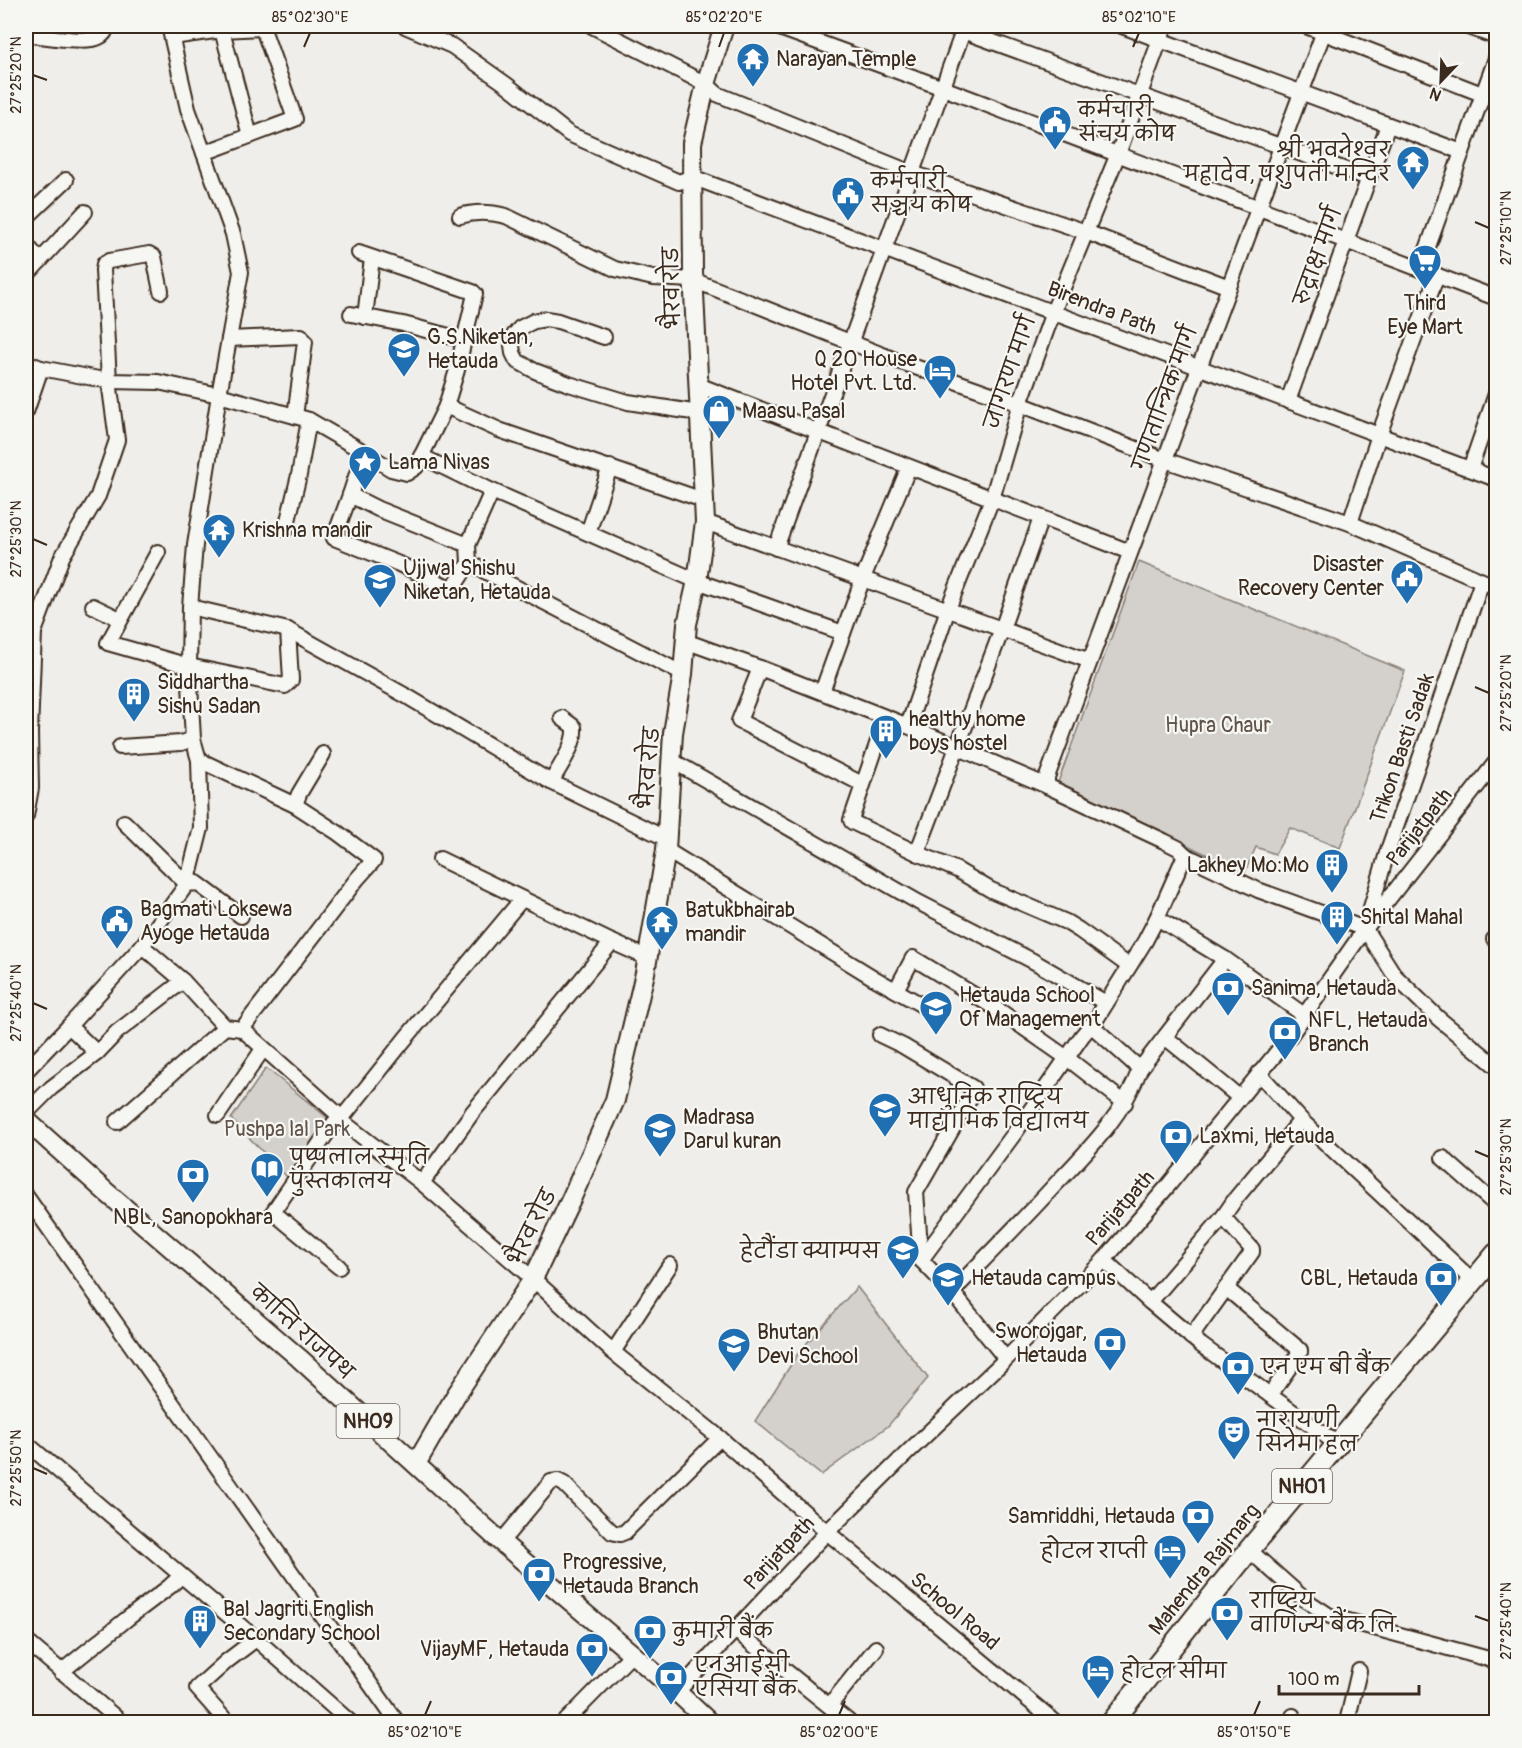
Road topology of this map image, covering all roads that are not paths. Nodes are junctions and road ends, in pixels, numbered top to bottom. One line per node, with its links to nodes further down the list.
1 (107, 26): 16 (street)
2 (405, 26): 32 (street, Birendra Path)
3 (592, 26): 20 (street)
4 (724, 26): 20 (main road, भैरव रोड)
5 (774, 26): 21 (street)
6 (949, 26): 12 (street)
7 (1122, 26): 18 (street)
8 (1165, 26): 18 (street, जागरण मार्ग)
9 (1306, 26): 13 (street)
10 (1465, 26): 17 (street)
11 (262, 27): 14 (street); 26 (street)
12 (964, 28): 21 (street); 24 (street)
13 (1325, 28): 22 (street, गणतान्त्रिक मार्ग); 23 (street)
14 (222, 30): 15 (street); 26 (street)
15 (170, 31): 29 (street)
16 (26, 34)
17 (1497, 37)
18 (1160, 40): 22 (street); 24 (street, जागरण मार्ग)
19 (1497, 58): 23 (street)
20 (706, 84): 31 (street); 32 (main road, भैरव रोड)
21 (943, 88): 30 (street); 31 (street)
22 (1301, 92): 25 (street); 27 (street, गणतान्त्रिक मार्ग)
23 (1482, 94): 28 (street)
24 (1140, 95): 27 (street); 30 (street, जागरण मार्ग)
25 (1388, 125): 28 (street); 33 (street, रुद्राक्ष मार्ग)
26 (250, 136): 29 (street)
27 (1281, 146): 33 (street); 35 (street, गणतान्त्रिक मार्ग)
28 (1462, 152): 44 (street)
29 (204, 153): 55 (street)
30 (1118, 154): 35 (street); 39 (street, जागरण मार्ग)
31 (912, 173): 39 (street); 42 (street)
32 (692, 177): 42 (street, Birendra Path); 47 (main road, भैरव रोड)
33 (1368, 178): 40 (street, रुद्राक्ष मार्ग)
34 (66, 180): 38 (street)
35 (1258, 207): 40 (street); 48 (street, गणतान्त्रिक मार्ग)
36 (85, 212): 43 (street)
37 (460, 216): 47 (street)
38 (26, 218)
39 (1086, 232): 48 (street); 51 (street, जागरण मार्ग)
40 (1346, 241): 44 (street); 65 (street, रुद्राक्ष मार्ग)
41 (26, 244): 43 (street)
42 (885, 249): 51 (street, Birendra Path); 57 (street)
43 (40, 261): 46 (street)
44 (1420, 269): 45 (street)
45 (1437, 275): 50 (street); 73 (street)
46 (26, 276)
47 (693, 280): 57 (street); 62 (main road, भैरव रोड)
48 (1229, 287): 60 (street, गणतान्त्रिक मार्ग)
49 (160, 291): 61 (street)
50 (1497, 298)
51 (1053, 312): 60 (street, Birendra Path); 66 (street, जागरण मार्ग)
52 (351, 314): 53 (street)
53 (365, 317): 56 (street); 56 (street)
54 (604, 337): 69 (street)
55 (229, 339): 64 (street); 70 (street)
56 (464, 340): 67 (street)
57 (850, 342): 66 (street); 72 (street)
58 (26, 362): 59 (street)
59 (41, 368): 61 (street); 68 (street)
60 (1199, 368): 65 (street, Birendra Path); 76 (street, गणतान्त्रिक मार्ग)
61 (109, 381): 64 (street); 126 (street)
62 (698, 385): 69 (main road, भैरव रोड); 72 (street)
63 (1497, 394): 79 (street)
64 (219, 395): 70 (street); 100 (street)
65 (1288, 401): 73 (street, Birendra Path)
66 (1020, 404): 76 (street); 83 (street, जागरण मार्ग)
67 (446, 406): 75 (street); 77 (street)
68 (26, 412)
69 (699, 413): 84 (main road, भैरव रोड)
70 (295, 416): 71 (street)
71 (309, 420): 74 (street); 88 (street)
72 (818, 432): 78 (street); 91 (street)
73 (1379, 435): 79 (street, Birendra Path); 87 (street)
74 (364, 452): 75 (street); 82 (street)
75 (421, 456): 81 (street)
76 (1165, 460): 87 (street); 93 (street, गणतान्त्रिक मार्ग)
77 (610, 467): 84 (street); 89 (street)
78 (909, 467): 83 (street); 95 (street)
79 (1470, 469): 80 (street, Birendra Path)
80 (1497, 479)
81 (492, 491): 89 (street); 90 (street)
82 (350, 495): 90 (street); 94 (street)
83 (992, 499): 85 (street); 101 (street, जागरण मार्ग)
84 (703, 500): 86 (main road, भैरव रोड)
85 (1041, 518): 93 (street); 103 (street)
86 (705, 522): 91 (street); 96 (main road, भैरव रोड)
87 (1350, 523): 97 (street)
88 (286, 529)
89 (588, 533): 96 (street)
90 (468, 545): 94 (street)
91 (776, 548): 95 (street)
92 (158, 552): 102 (street)
93 (1130, 552): 107 (street, गणतान्त्रिक मार्ग)
94 (468, 563): 110 (street)
95 (863, 578): 101 (street); 105 (street)
96 (697, 581): 105 (street); 106 (main road, भैरव रोड)
97 (1482, 581): 98 (street); 136 (street, Trikon Basti Sadak)
98 (1497, 588)
99 (93, 606): 102 (street)
100 (190, 607): 104 (street); 108 (street)
101 (948, 609): 103 (street); 114 (street, जागरण मार्ग)
102 (120, 620): 108 (street)
103 (1002, 629): 107 (street); 117 (street)
104 (288, 630): 108 (street); 122 (street)
105 (843, 633): 111 (street)
106 (686, 641): 109 (street); 110 (main road, भैरव रोड)
107 (1090, 661): 124 (street, गणतान्त्रिक मार्ग)
108 (189, 666): 115 (street)
109 (760, 668): 111 (street); 123 (street)
110 (683, 674): 120 (main road, भैरव रोड)
111 (822, 692): 113 (street)
112 (562, 718): 122 (street)
113 (886, 718): 114 (street); 123 (street)
114 (908, 726): 117 (street)
115 (193, 739): 116 (street); 119 (street)
116 (120, 747)
117 (956, 747): 124 (street); 129 (street)
118 (323, 754): 125 (street)
119 (199, 760): 125 (street); 132 (street)
120 (671, 760): 128 (main road, भैरव रोड); 144 (street)
121 (1495, 766): 136 (street, Parijatpath)
122 (551, 782): 128 (street)
123 (862, 784): 129 (street)
124 (1047, 786): 130 (street)
125 (295, 805): 150 (street)
126 (26, 816)
127 (124, 822): 132 (street)
128 (666, 845): 139 (main road, भैरव रोड); 143 (street)
129 (917, 853): 141 (street)
130 (1185, 855): 135 (street); 136 (street)
131 (440, 859): 133 (street)
132 (187, 884): 134 (street); 138 (street)
133 (522, 900): 137 (street); 165 (street)
134 (241, 916)
135 (1157, 918): 140 (street); 141 (street)
136 (1365, 929): 146 (street, Parijatpath); 156 (street)
137 (612, 942): 139 (street); 169 (street)
138 (142, 946): 142 (street); 148 (street)
139 (648, 958): 178 (main road, भैरव रोड)
140 (1225, 958): 146 (street); 152 (street)
141 (1129, 966): 144 (street)
142 (183, 981): 149 (street); 154 (street)
143 (896, 990): 145 (street); 155 (street)
144 (1106, 1003): 147 (street)
145 (927, 1008)
146 (1304, 1015): 159 (street, Parijatpath)
147 (1091, 1025): 155 (street); 157 (street)
148 (69, 1026): 154 (street); 158 (street)
149 (225, 1027): 150 (street); 167 (street)
150 (242, 1029): 153 (street, School Road)
151 (880, 1035): 174 (street)
152 (1165, 1037): 157 (street); 160 (street)
153 (263, 1049): 163 (street); 165 (street, School Road)
154 (97, 1053): 162 (street)
155 (1067, 1058): 161 (street); 174 (street)
156 (1497, 1066)
157 (1140, 1069): 161 (street)
158 (26, 1071)
159 (1259, 1073): 160 (street, Parijatpath); 166 (street)
160 (1239, 1097): 175 (street, Parijatpath)
161 (1125, 1103): 181 (street)
162 (26, 1113)
163 (218, 1115)
164 (26, 1120): 190 (main road, कान्ति राजपथ / NH09)
165 (343, 1120): 169 (street, School Road); 177 (street)
166 (1301, 1120): 172 (street); 179 (street)
167 (117, 1122)
168 (1443, 1158): 171 (street)
169 (422, 1183): 178 (street, School Road)
170 (27, 1202): 208 (street)
171 (1497, 1205)
172 (1223, 1217): 180 (street); 182 (street)
173 (1496, 1255): 179 (highway, Mahendra Rajmarg / NH01)
174 (921, 1260): 181 (street)
175 (1104, 1260): 182 (street); 185 (street, Parijatpath)
176 (670, 1265): 184 (street)
177 (339, 1267)
178 (532, 1279): 184 (street, School Road); 190 (main road, भैरव रोड)
179 (1474, 1282): 189 (highway, Mahendra Rajmarg / NH01)
180 (1226, 1288): 183 (street); 186 (street)
181 (952, 1292): 185 (street)
182 (1150, 1302): 183 (street)
183 (1191, 1337): 186 (street)
184 (613, 1352): 187 (street, School Road)
185 (1006, 1359): 191 (street, Parijatpath)
186 (1270, 1395): 189 (street)
187 (720, 1438): 191 (street, School Road); 192 (street)
188 (26, 1443): 194 (street)
189 (1337, 1444): 193 (highway, Mahendra Rajmarg / NH01)
190 (416, 1464): 192 (main road, कान्ति राजपथ / NH09)
191 (827, 1532): 195 (street, Parijatpath); 212 (street, School Road)
192 (501, 1542): 199 (main road, कान्ति राजपथ / NH09)
193 (1249, 1550): 200 (street); 213 (highway, Mahendra Rajmarg / NH01)
194 (181, 1576): 196 (street); 202 (street)
195 (735, 1630): 203 (street, Parijatpath); 204 (street)
196 (256, 1639): 206 (street); 207 (street)
197 (26, 1641): 202 (street)
198 (876, 1648): 204 (street)
199 (632, 1654): 203 (main road, कान्ति राजपथ / NH09); 209 (street)
200 (1497, 1661)
201 (1359, 1671): 214 (street)
202 (61, 1672): 205 (street)
203 (677, 1692): 210 (main road, कान्ति राजपथ / NH09)
204 (830, 1705): 211 (street)
205 (121, 1722)
206 (227, 1722)
207 (351, 1722)
208 (397, 1722)
209 (565, 1722)
210 (709, 1722)
211 (849, 1722)
212 (1055, 1722)
213 (1112, 1722)
214 (1347, 1722)

